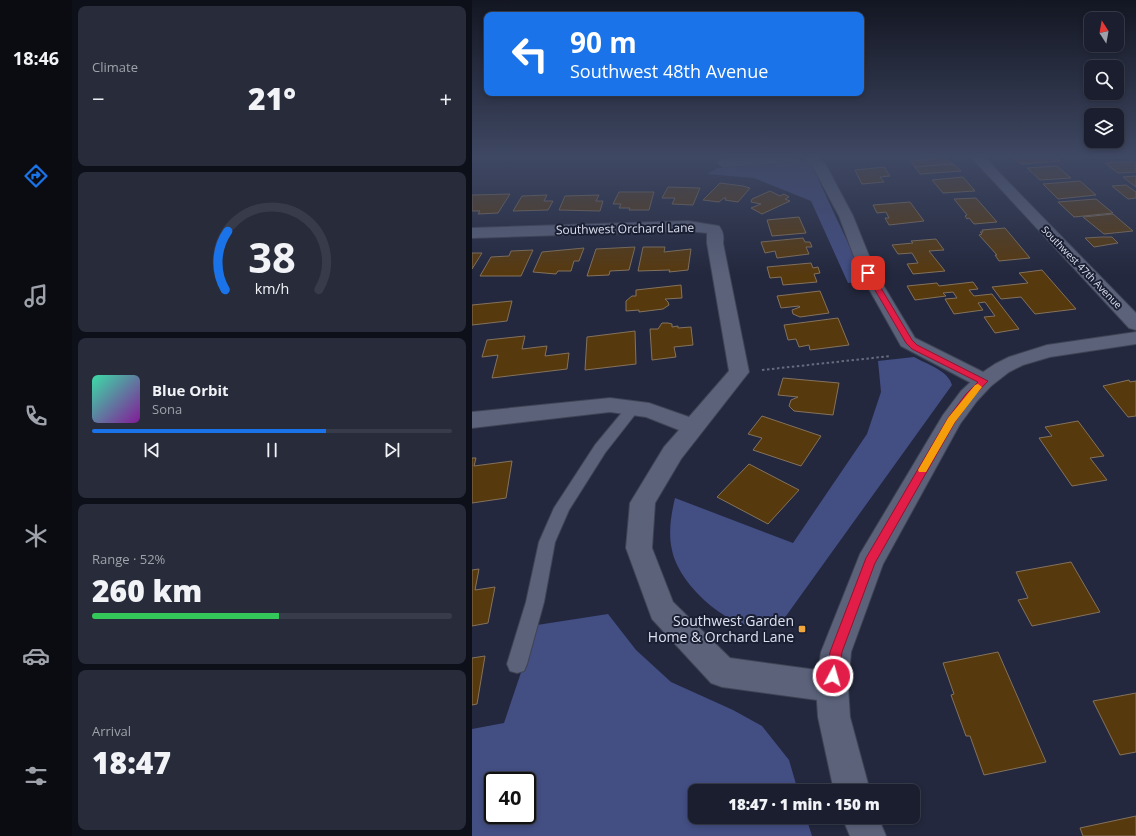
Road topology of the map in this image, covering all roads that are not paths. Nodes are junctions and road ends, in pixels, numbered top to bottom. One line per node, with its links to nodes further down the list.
1 (836, 197): 6 (street)
2 (1015, 197): 4 (street, Southwest 47th Avenue)
3 (472, 233): 9 (street, Southwest Orchard Lane)
4 (1136, 324)
5 (1136, 338): 6 (street)
6 (984, 381): 11 (street)
7 (634, 407): 8 (street); 9 (street); 10 (lane)
8 (472, 420)
9 (692, 427): 11 (street)
10 (516, 664)
11 (832, 687): 12 (street)
12 (850, 784)
13 (863, 824): 14 (street)
14 (868, 836)

